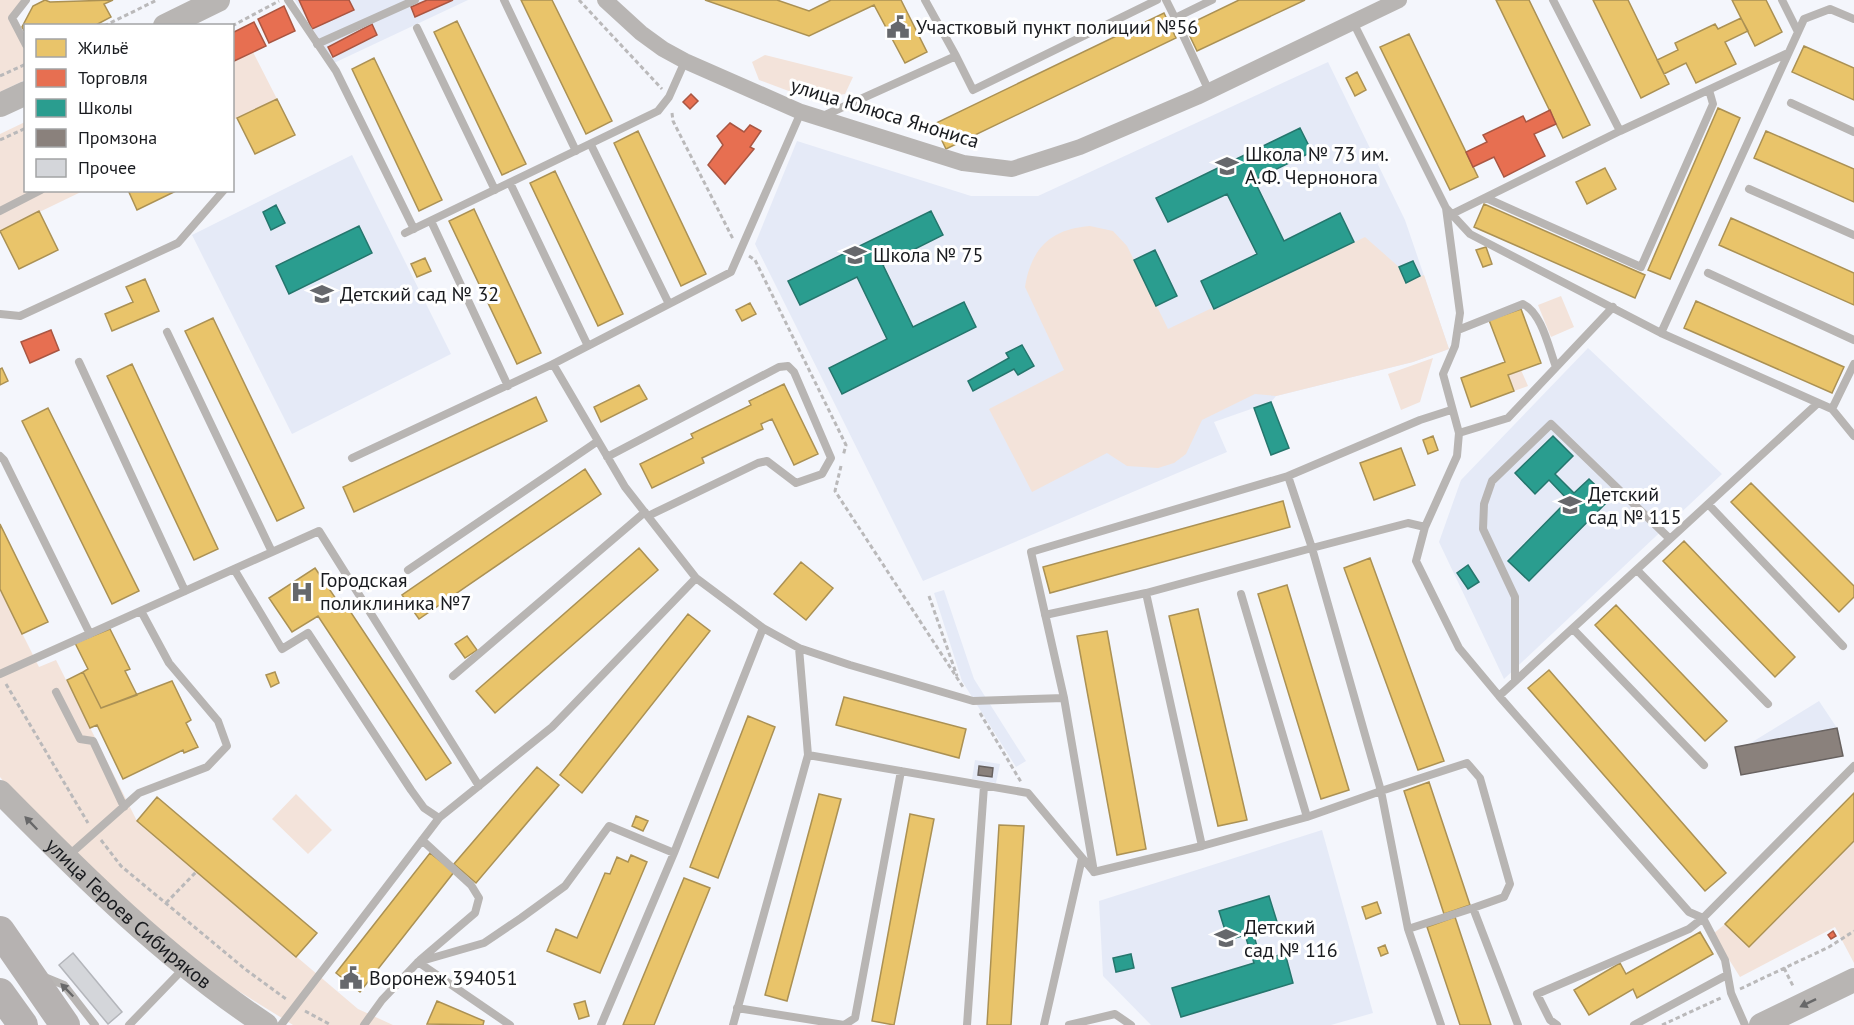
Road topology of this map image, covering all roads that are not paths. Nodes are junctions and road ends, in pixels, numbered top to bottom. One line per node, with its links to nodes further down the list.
1 (26, 0): 20 (lane)
2 (218, 0): 17 (street)
3 (288, 0): 21 (lane)
4 (415, 0): 21 (lane)
5 (504, 0): 35 (lane)
6 (605, 0): 24 (street, улица Юлюса Янониса)
7 (925, 0): 23 (lane)
8 (1157, 0): 23 (lane)
9 (1166, 0): 14 (lane)
10 (1212, 0): 14 (lane)
11 (1399, 0): 16 (street, улица Юлюса Янониса)
12 (1552, 0): 32 (lane)
13 (1782, 0): 19 (lane)
14 (1175, 18): 26 (lane)
15 (1854, 19): 19 (lane)
16 (1353, 22): 26 (street, улица Юлюса Янониса); 43 (lane)
17 (171, 24)
18 (417, 28): 38 (lane)
19 (1798, 32): 22 (lane)
20 (24, 41)
21 (318, 44): 45 (lane)
22 (1788, 53): 25 (lane); 54 (lane)
23 (956, 56): 31 (lane)
24 (685, 62): 30 (street, улица Юлюса Янониса); 34 (lane)
25 (1709, 90): 32 (lane); 41 (lane)
26 (1209, 91): 31 (street, улица Юлюса Янониса)
27 (24, 94): 29 (street)
28 (1791, 103): 33 (lane)
29 (0, 105)
30 (801, 112): 31 (street, улица Юлюса Янониса); 49 (lane)
31 (819, 118)
32 (1620, 131): 41 (lane)
33 (1854, 132)
34 (591, 144): 35 (lane); 49 (lane)
35 (576, 151): 36 (lane)
36 (510, 183): 38 (lane); 56 (lane)
37 (1749, 189): 47 (lane)
38 (495, 190): 44 (lane)
39 (37, 192): 42 (lane)
40 (222, 192): 51 (lane)
41 (1486, 198): 43 (lane)
42 (0, 211)
43 (1449, 211): 50 (lane); 52 (lane)
44 (431, 221): 45 (lane); 61 (lane)
45 (414, 228): 46 (lane)
46 (405, 233)
47 (1854, 235)
48 (1708, 273): 55 (lane)
49 (669, 304): 56 (lane)
50 (1613, 307): 54 (lane); 60 (lane)
51 (0, 314)
52 (1458, 330): 60 (lane); 64 (lane)
53 (167, 332): 77 (lane)
54 (1661, 333): 62 (lane)
55 (1854, 339)
56 (588, 346): 58 (lane)
57 (79, 362): 82 (lane)
58 (553, 364): 61 (lane); 67 (lane)
59 (1854, 364): 63 (lane)
60 (1556, 367): 65 (lane)
61 (508, 386): 70 (lane)
62 (1818, 403): 63 (lane); 72 (lane)
63 (1833, 409): 66 (lane)
64 (1451, 410): 65 (lane); 71 (lane)
65 (1459, 433): 74 (lane)
66 (1854, 436)
67 (598, 441): 69 (lane); 79 (lane)
68 (0, 456): 89 (lane)
69 (607, 457): 73 (lane); 73 (lane)
70 (352, 458)
71 (1288, 476): 76 (lane); 86 (lane)
72 (1708, 504): 75 (lane); 90 (lane)
73 (646, 514): 81 (lane); 93 (lane)
74 (1425, 527): 76 (lane); 96 (lane)
75 (1670, 539): 80 (lane); 94 (lane)
76 (1312, 548): 83 (lane); 105 (lane)
77 (272, 552): 78 (lane); 103 (lane)
78 (234, 569): 82 (lane); 109 (lane)
79 (408, 570)
80 (1637, 570): 88 (lane); 98 (lane)
81 (696, 578): 87 (lane); 103 (lane)
82 (186, 591): 85 (lane)
83 (1146, 593): 86 (lane); 111 (lane)
84 (1240, 594): 108 (lane)
85 (141, 611): 89 (lane); 107 (lane)
86 (1046, 615): 97 (lane)
87 (763, 628): 91 (lane); 112 (lane)
88 (1573, 629): 94 (lane); 100 (lane)
89 (90, 634): 92 (lane)
90 (1842, 646)
91 (799, 648): 97 (lane); 99 (lane)
92 (0, 674)
93 (453, 676)
94 (1515, 681): 96 (lane)
95 (56, 692): 107 (lane)
96 (1499, 696): 117 (lane)
97 (1064, 698): 115 (lane)
98 (1768, 704)
99 (808, 755): 102 (lane); 126 (lane)
100 (1704, 765)
101 (1854, 766): 117 (lane)
102 (902, 771): 104 (lane); 126 (lane)
103 (479, 786): 109 (lane)
104 (984, 786): 114 (lane); 137 (lane)
105 (1381, 791): 108 (lane); 116 (lane); 118 (lane)
106 (0, 792): 113 (street, улица Героев Сибиряков, one-way to 106)
107 (124, 807): 113 (lane)
108 (1307, 817): 111 (lane)
109 (440, 818): 110 (lane)
110 (422, 840): 120 (lane); 132 (lane)
111 (1202, 846): 115 (lane)
112 (674, 853): 120 (lane); 135 (lane)
113 (66, 858): 121 (street, улица Героев Сибиряков)
114 (1082, 858): 115 (lane); 138 (lane)
115 (1094, 872)
116 (1473, 908): 118 (lane); 142 (lane)
117 (1703, 918): 123 (lane); 143 (lane)
118 (1408, 929): 141 (lane)
119 (0, 932): 122 (highway)
120 (418, 962): 133 (lane); 134 (lane)
121 (186, 967): 130 (lane); 131 (street, улица Героев Сибиряков)
122 (28, 971): 128 (highway); 129 (lane, one-way to 122)
123 (1727, 975): 144 (lane); 145 (lane)
124 (1854, 980): 146 (street, one-way to 146)
125 (0, 993): 127 (highway)
126 (737, 1008): 136 (lane)
127 (23, 1025)
128 (65, 1025)
129 (95, 1025)
130 (129, 1025)
131 (266, 1025)
132 (281, 1025)
133 (364, 1025)
134 (510, 1025)
135 (601, 1025)
136 (733, 1025)
137 (967, 1025)
138 (1044, 1025)
139 (1069, 1025): 140 (lane)
140 (1131, 1025)
141 (1441, 1025)
142 (1518, 1025)
143 (1557, 1025)
144 (1634, 1025)
145 (1745, 1025)
146 (1761, 1025)

